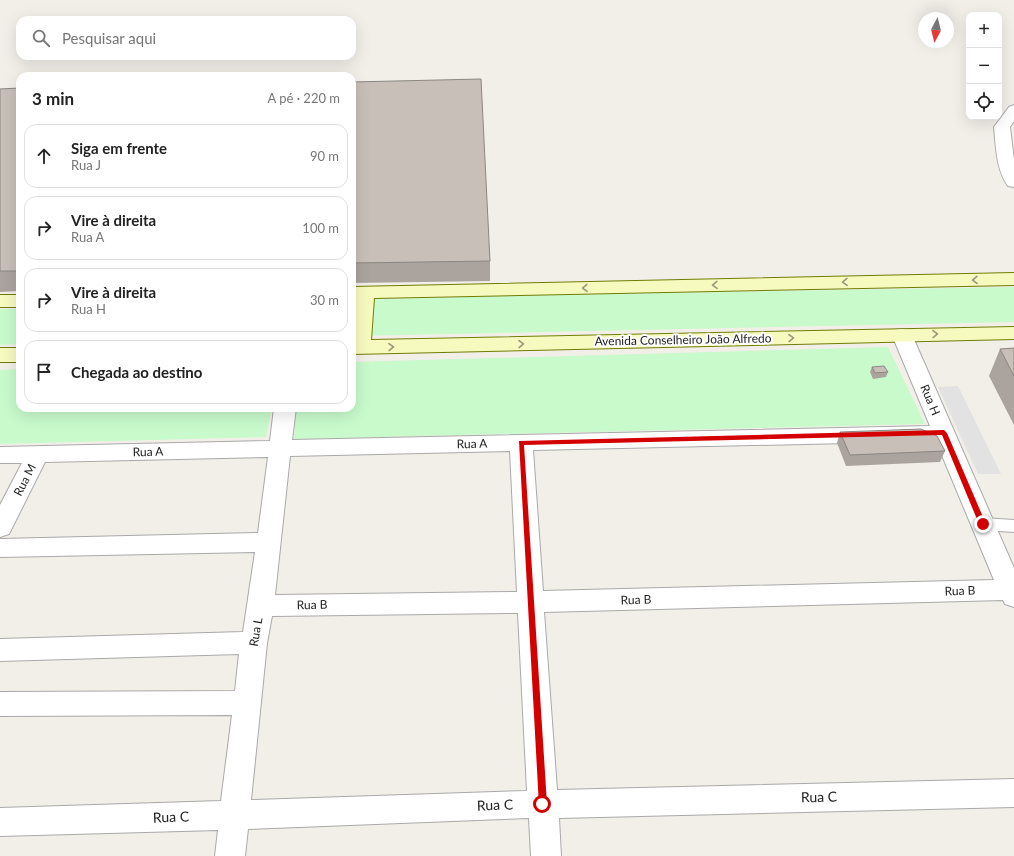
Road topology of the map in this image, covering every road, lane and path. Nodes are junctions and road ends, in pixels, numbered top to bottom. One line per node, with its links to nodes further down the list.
1 (1014, 110): 2 (street)
2 (1014, 182)
3 (1014, 279): 4 (main road, one-way to 4)
4 (358, 293): 9 (main road)
5 (0, 301): 6 (main road)
6 (16, 301)
7 (1014, 333): 8 (main road, Avenida Conselheiro João Alfredo, one-way to 7)
8 (902, 335): 9 (main road, Avenida Conselheiro João Alfredo, one-way to 8); 13 (street, Rua H)
9 (356, 347)
10 (16, 355): 11 (main road)
11 (0, 356)
12 (285, 412): 15 (street, Rua L)
13 (944, 433): 14 (street, Rua A); 18 (street, Rua H)
14 (521, 442): 15 (street, Rua A); 24 (street)
15 (281, 448): 16 (street, Rua A); 21 (street, Rua L)
16 (38, 454): 17 (street, Rua A); 20 (street, Rua M)
17 (0, 455)
18 (983, 524): 19 (lane); 23 (street, Rua H)
19 (1014, 526)
20 (0, 528)
21 (269, 542): 22 (street); 25 (street, Rua L)
22 (0, 548)
23 (1012, 594): 24 (street, Rua B)
24 (531, 602): 25 (street, Rua B); 31 (street)
25 (261, 606): 26 (street, Rua L)
26 (254, 643): 27 (street); 28 (street, Rua L)
27 (0, 650)
28 (246, 703): 29 (street); 32 (street, Rua L)
29 (0, 704)
30 (1014, 793): 31 (street, Rua C)
31 (542, 804): 32 (street, Rua C); 35 (street)
32 (234, 815): 33 (street, Rua C); 34 (street, Rua L)
33 (0, 822)
34 (230, 856)
35 (546, 856)

